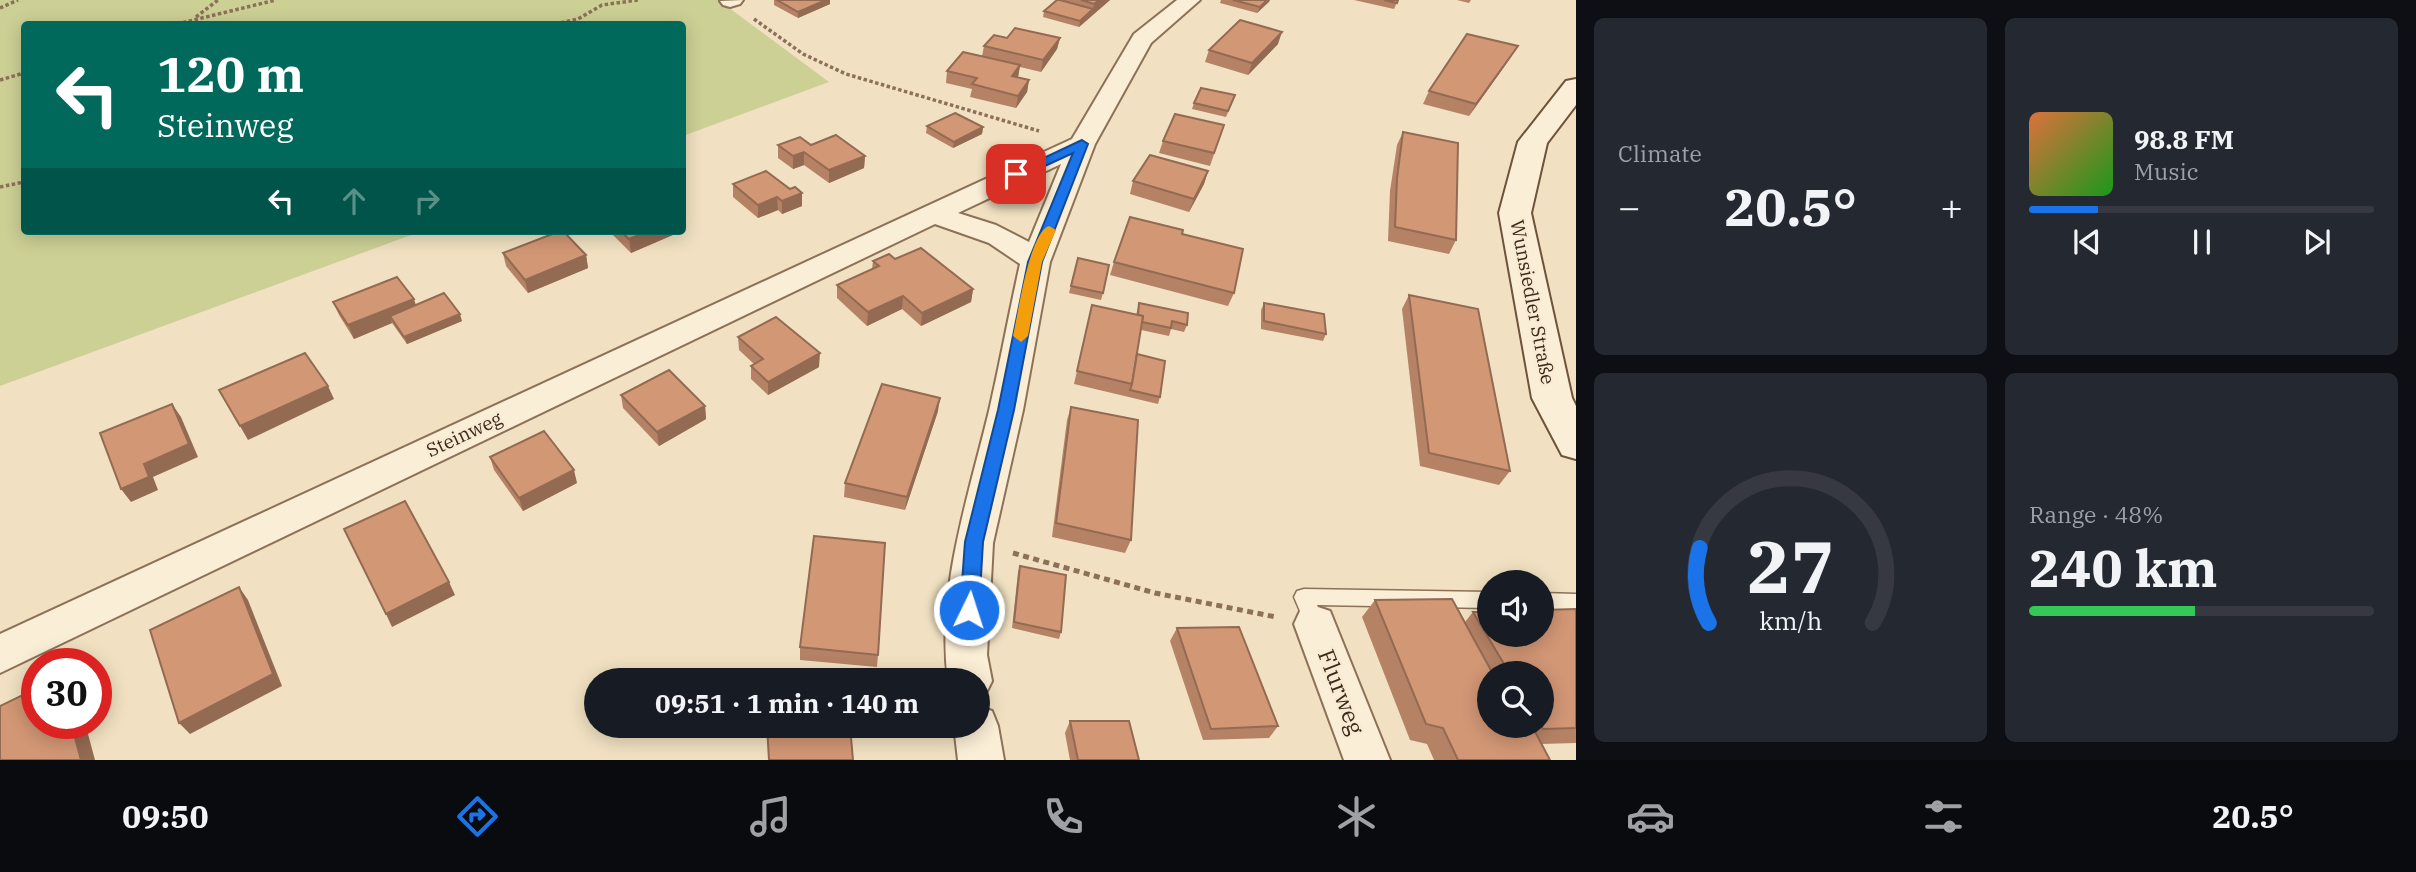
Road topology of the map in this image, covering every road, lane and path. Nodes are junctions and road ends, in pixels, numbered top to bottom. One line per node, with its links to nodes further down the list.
1 (18, 0): 7 (path)
2 (218, 0): 8 (path)
3 (276, 0): 8 (path)
4 (638, 0): 10 (path)
5 (1190, 0): 14 (street)
6 (731, 1): 14 (path)
7 (0, 8)
8 (192, 20): 9 (path)
9 (188, 21)
10 (569, 21)
11 (21, 74): 12 (path)
12 (0, 80)
13 (1576, 87): 19 (main road, Wunsiedler Straße)
14 (1082, 144): 17 (street, Steinweg); 18 (street)
15 (21, 183): 16 (path)
16 (0, 187)
17 (928, 214): 18 (street); 25 (street, Steinweg)
18 (1035, 262): 20 (street)
19 (1576, 444)
20 (974, 542): 24 (path); 26 (street)
21 (1477, 600): 24 (lane)
22 (1554, 601): 23 (lane)
23 (1576, 602)
24 (1315, 624): 29 (street, Flurweg)
25 (0, 654)
26 (968, 668)
27 (978, 738): 28 (street)
28 (981, 760)
29 (1367, 760)

